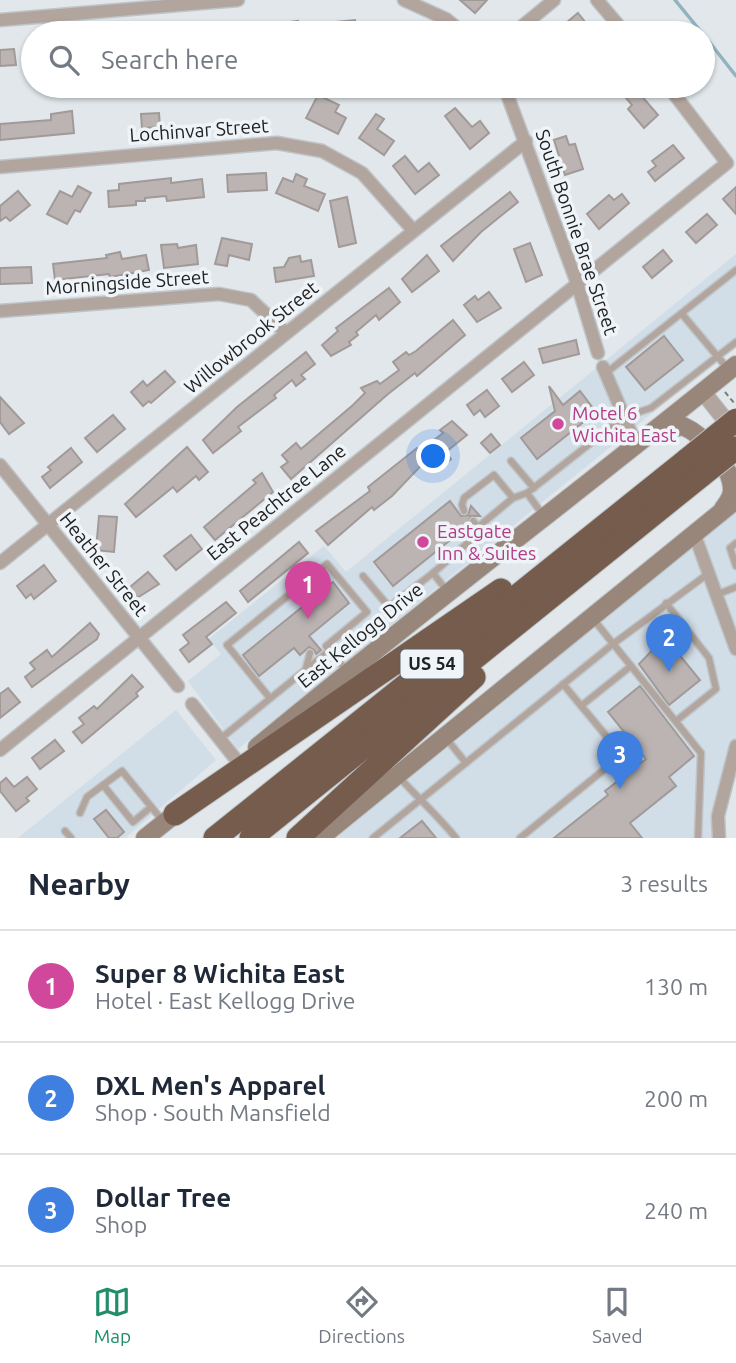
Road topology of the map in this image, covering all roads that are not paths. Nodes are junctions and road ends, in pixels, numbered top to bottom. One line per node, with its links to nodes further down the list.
1 (237, 0): 5 (street)
2 (404, 0): 6 (street)
3 (554, 0): 7 (street)
4 (597, 0): 8 (street)
5 (0, 20)
6 (448, 21)
7 (528, 21)
8 (615, 21)
9 (509, 98): 11 (street, South Bonnie Brae Street)
10 (677, 98): 15 (street, East Peachtree Lane)
11 (526, 141): 13 (street, Willowbrook Street); 15 (street, South Bonnie Brae Street)
12 (0, 167): 13 (street, Lochinvar Street)
13 (412, 229): 18 (street, Willowbrook Street)
14 (736, 270): 17 (lane)
15 (576, 284): 20 (street, South Bonnie Brae Street); 57 (street, East Peachtree Lane)
16 (0, 311): 18 (street, Morningside Street)
17 (682, 314): 21 (lane); 23 (lane)
18 (286, 334): 43 (street, Willowbrook Street)
19 (736, 342): 21 (lane)
20 (598, 353)
21 (716, 355): 22 (lane); 25 (lane)
22 (733, 368): 24 (main road, East Kellogg Drive)
23 (604, 370): 25 (street)
24 (703, 393): 27 (street); 28 (main road, East Kellogg Drive)
25 (624, 417): 29 (street); 35 (lane)
26 (736, 420): 34 (highway, US 54, bridge)
27 (736, 433)
28 (653, 434): 29 (main road, East Kellogg Drive); 41 (main road)
29 (636, 447): 42 (main road, East Kellogg Drive)
30 (736, 448): 34 (highway, US 54, bridge)
31 (736, 455): 34 (highway, bridge)
32 (512, 461): 35 (lane)
33 (0, 465): 43 (street, Heather Street)
34 (698, 471): 36 (highway, US 54); 45 (highway, US 54)
35 (534, 488): 37 (lane)
36 (648, 490): 83 (highway); 87 (highway, US 54)
37 (527, 493): 38 (lane); 42 (lane)
38 (513, 498): 40 (lane); 49 (lane)
39 (736, 500): 41 (main road)
40 (464, 511)
41 (720, 512): 44 (main road)
42 (545, 516): 53 (main road, East Kellogg Drive)
43 (48, 525): 47 (street, Willowbrook Street); 57 (street, Heather Street)
44 (694, 533): 50 (street); 56 (main road)
45 (625, 538): 88 (highway, US 54); 89 (highway)
46 (736, 543): 48 (lane)
47 (0, 563)
48 (736, 566)
49 (433, 573): 51 (lane); 53 (lane)
50 (709, 573): 54 (street); 55 (lane)
51 (363, 576)
52 (736, 587): 54 (lane)
53 (447, 591): 65 (main road, East Kellogg Drive)
54 (716, 595): 61 (street)
55 (666, 603): 58 (lane); 71 (lane)
56 (592, 617): 58 (lane); 72 (main road)
57 (138, 639): 67 (street, Heather Street); 75 (street, East Peachtree Lane)
58 (613, 644): 63 (lane); 66 (lane)
59 (318, 646): 60 (lane)
60 (328, 648): 64 (lane); 65 (lane); 68 (lane)
61 (736, 649)
62 (310, 653): 64 (lane)
63 (631, 666): 70 (lane); 71 (lane)
64 (306, 668): 68 (lane)
65 (347, 671): 76 (main road, East Kellogg Drive)
66 (564, 684): 70 (lane); 77 (lane)
67 (178, 686)
68 (269, 697): 73 (lane)
69 (192, 704): 73 (street)
70 (581, 706): 93 (lane)
71 (676, 721): 94 (lane)
72 (445, 737): 77 (lane); 78 (main road)
73 (220, 739): 76 (street)
74 (736, 746): 95 (street)
75 (0, 750)
76 (238, 762): 83 (main road, East Kellogg Drive)
77 (466, 763): 80 (lane)
78 (398, 775): 80 (lane); 90 (main road)
79 (103, 785): 81 (lane); 81 (lane); 82 (lane)
80 (420, 800): 91 (lane); 92 (lane)
81 (151, 807): 83 (lane)
82 (80, 813)
83 (169, 818): 86 (main road, East Kellogg Drive)
84 (65, 831): 85 (lane)
85 (71, 838)
86 (145, 838)
87 (215, 838)
88 (251, 838)
89 (298, 838)
90 (320, 838)
91 (373, 838)
92 (456, 838)
93 (520, 838)
94 (698, 838)
95 (719, 838)

